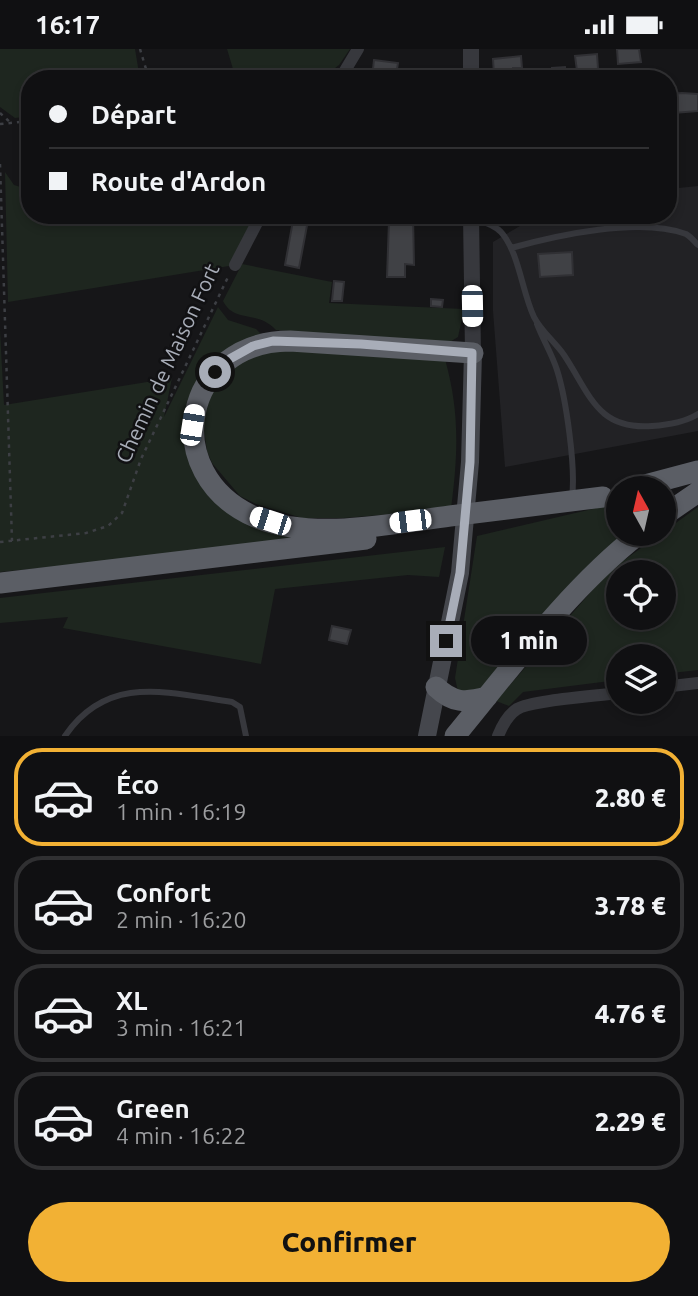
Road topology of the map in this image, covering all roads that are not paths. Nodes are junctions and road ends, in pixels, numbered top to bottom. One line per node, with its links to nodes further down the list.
1 (358, 49): 3 (street)
2 (471, 49): 4 (street)
3 (345, 70)
4 (471, 70)
5 (256, 224): 10 (street, Chemin de Maison Fort)
6 (471, 224): 12 (street)
7 (488, 224): 9 (lane)
8 (698, 245): 9 (lane)
9 (511, 248): 11 (lane)
10 (235, 265)
11 (535, 319): 13 (lane); 19 (lane)
12 (472, 353): 19 (highway); 25 (main road)
13 (698, 414)
14 (698, 471): 15 (highway)
15 (676, 477)
16 (698, 492): 20 (highway)
17 (606, 496): 19 (highway)
18 (606, 496): 22 (highway)
19 (572, 501)
20 (676, 507)
21 (624, 546): 27 (highway)
22 (0, 583)
23 (698, 683): 24 (street)
24 (676, 686)
25 (436, 687): 27 (highway); 30 (main road)
26 (606, 695): 32 (street)
27 (487, 697): 31 (highway)
28 (65, 736): 29 (lane)
29 (246, 736)
30 (427, 736)
31 (455, 736)
32 (498, 736)

